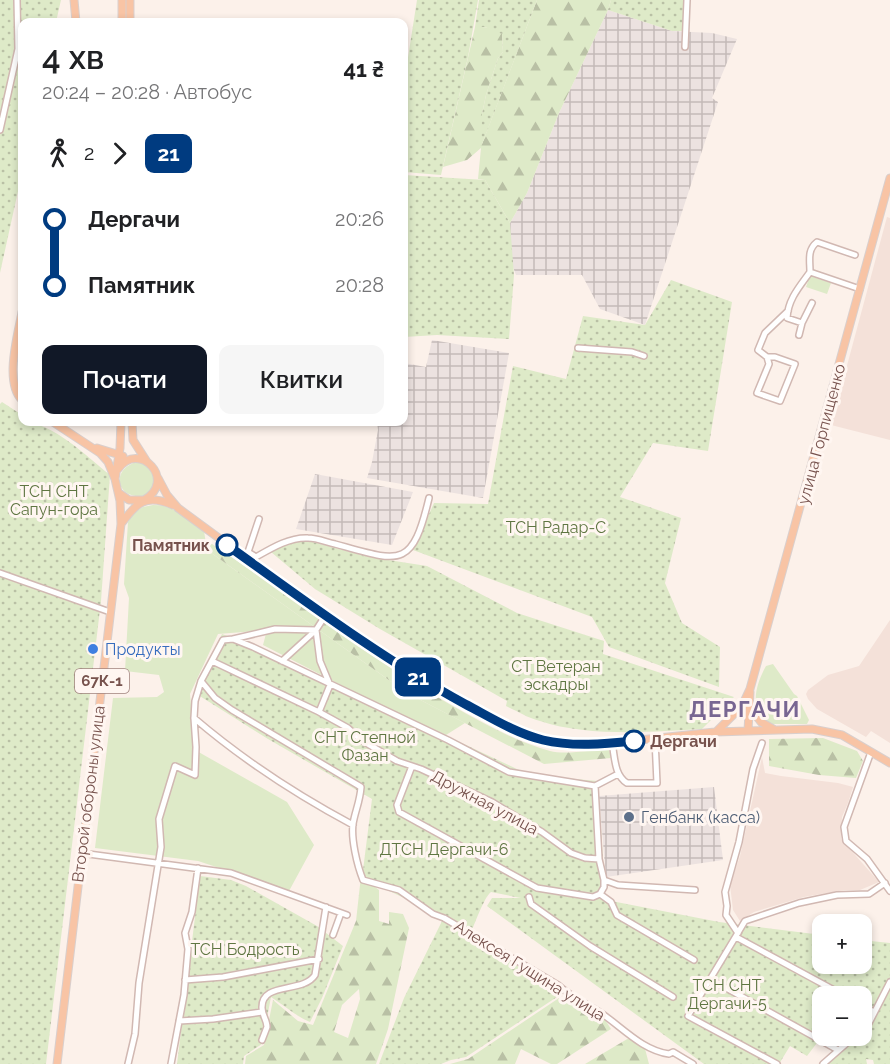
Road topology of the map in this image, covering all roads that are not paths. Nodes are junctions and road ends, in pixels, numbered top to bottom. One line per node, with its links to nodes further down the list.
1 (18, 0): 10 (street)
2 (74, 0): 6 (main road)
3 (122, 0): 7 (main road)
4 (130, 0): 8 (main road)
5 (687, 0): 9 (street)
6 (76, 18)
7 (122, 18)
8 (130, 18)
9 (685, 47)
10 (0, 129)
11 (890, 178): 14 (main road, улица Горпищенко)
12 (855, 255): 13 (street)
13 (810, 272): 14 (street); 16 (street)
14 (860, 289): 52 (main road, улица Горпищенко)
15 (812, 303): 17 (street)
16 (788, 311): 17 (street); 22 (street)
17 (802, 323): 18 (street)
18 (799, 335)
19 (18, 344): 23 (main road)
20 (578, 348): 21 (street)
21 (644, 356)
22 (767, 357): 22 (street)
23 (18, 394)
24 (59, 426): 28 (main road, 67К-1)
25 (121, 426): 27 (main road)
26 (132, 426): 32 (main road)
27 (121, 439): 29 (main road); 30 (main road)
28 (92, 447): 29 (main road, 67К-1); 35 (main road, 67К-1)
29 (101, 449): 30 (main road, 67К-1)
30 (120, 455): 31 (main road, 67К-1); 33 (main road)
31 (135, 459): 32 (main road, 67К-1); 33 (main road)
32 (147, 462): 34 (main road)
33 (117, 470): 35 (main road, 67К-1)
34 (158, 478): 38 (main road); 39 (main road)
35 (115, 479): 36 (main road, 67К-1)
36 (118, 491): 38 (main road); 41 (main road, 67К-1)
37 (429, 498): 42 (street)
38 (144, 500): 39 (main road); 41 (main road)
39 (178, 508): 42 (main road)
40 (259, 519): 42 (street)
41 (121, 524): 44 (main road, Второй обороны улица / 67К-1)
42 (252, 559): 45 (main road)
43 (0, 573): 44 (street)
44 (110, 612): 72 (main road, Второй обороны улица / 67К-1)
45 (325, 615): 46 (street); 64 (main road)
46 (316, 630): 47 (street); 49 (street); 51 (street)
47 (228, 640): 48 (street); 49 (street)
48 (212, 661): 50 (street); 55 (street, Дружная улица)
49 (282, 661): 51 (street)
50 (201, 681): 57 (street); 71 (street)
51 (330, 685): 55 (street); 70 (street)
52 (750, 689): 53 (main road, улица Горпищенко); 54 (main road, улица Горпищенко)
53 (741, 706): 56 (main road); 61 (main road, улица Горпищенко)
54 (751, 707): 58 (main road, улица Горпищенко); 59 (main road)
55 (319, 711): 68 (street, Дружная улица)
56 (736, 717): 58 (main road); 62 (main road)
57 (194, 718): 71 (street); 74 (street)
58 (750, 722): 60 (main road)
59 (778, 730): 60 (main road); 66 (main road)
60 (748, 731): 62 (main road)
61 (715, 732): 62 (main road); 63 (main road)
62 (739, 732)
63 (655, 739): 64 (main road); 69 (street)
64 (612, 743): 69 (street)
65 (762, 743): 84 (street)
66 (871, 752): 67 (main road); 77 (street)
67 (890, 763)
68 (412, 766): 73 (street, Дружная улица); 80 (street)
69 (618, 774): 70 (street)
70 (595, 786): 73 (street)
71 (353, 825): 102 (street, Алексея Гущина улица)
72 (81, 853): 74 (street); 99 (main road, Второй обороны улица / 67К-1)
73 (599, 859): 76 (street)
74 (157, 863): 75 (street); 100 (street)
75 (198, 868): 82 (street); 87 (street)
76 (604, 879): 78 (street); 80 (street)
77 (885, 883): 79 (street); 84 (street)
78 (695, 890)
79 (890, 891)
80 (600, 894): 86 (street)
81 (529, 897): 91 (street)
82 (326, 908): 83 (street); 85 (street)
83 (333, 935)
84 (737, 935): 88 (street); 90 (street)
85 (319, 959): 87 (street); 92 (street)
86 (694, 960)
87 (185, 980): 95 (street)
88 (710, 980): 98 (street); 103 (street)
89 (890, 982): 93 (street)
90 (827, 986)
91 (673, 997)
92 (262, 1012): 95 (street); 96 (street)
93 (874, 1012): 94 (street)
94 (872, 1016)
95 (179, 1021): 101 (street)
96 (262, 1040)
97 (843, 1046): 98 (street)
98 (838, 1050): 104 (street)
99 (57, 1064)
100 (128, 1064)
101 (171, 1064)
102 (693, 1064)
103 (777, 1064)
104 (823, 1064)

